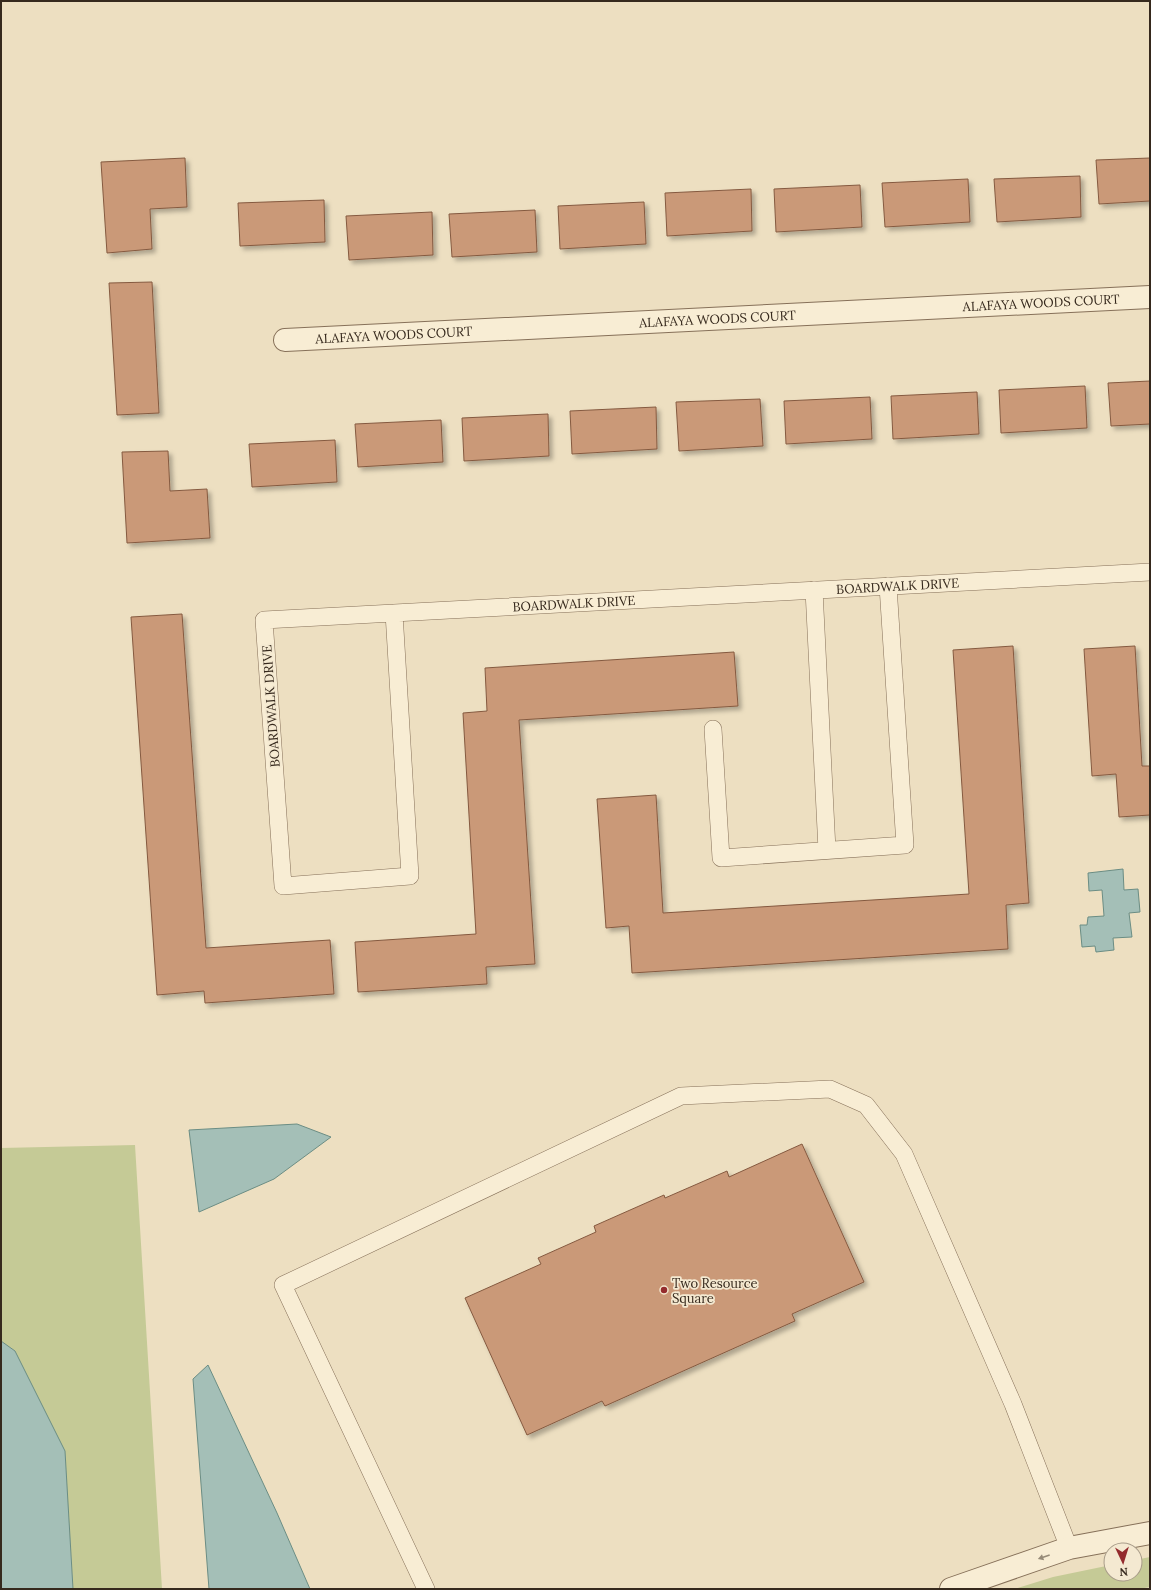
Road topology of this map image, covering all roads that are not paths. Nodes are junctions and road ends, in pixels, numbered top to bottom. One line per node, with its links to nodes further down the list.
1 (1150, 297): 2 (street, ALAFAYA WOODS COURT)
2 (285, 340)
3 (1150, 572): 4 (lane, BOARDWALK DRIVE)
4 (888, 586): 5 (lane, BOARDWALK DRIVE); 8 (lane)
5 (814, 590): 6 (lane, BOARDWALK DRIVE); 8 (lane)
6 (394, 613): 6 (lane, BOARDWALK DRIVE)
7 (713, 728): 8 (lane)
8 (827, 850)
9 (1150, 1533): 10 (street)
10 (1069, 1548): 11 (lane); 12 (street, one-way to 12)
11 (426, 1589)
12 (951, 1589)

